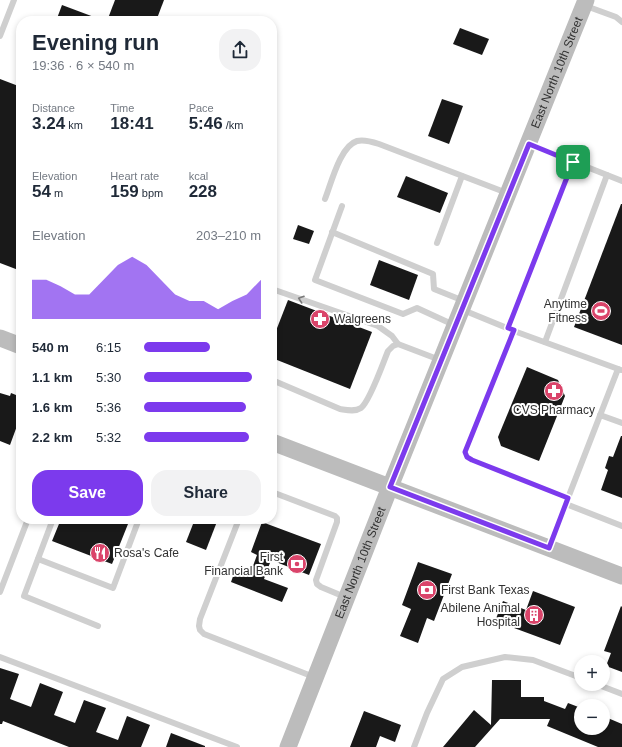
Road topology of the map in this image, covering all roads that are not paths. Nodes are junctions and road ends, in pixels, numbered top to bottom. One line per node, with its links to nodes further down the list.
1 (14, 0): 4 (lane)
2 (585, 2): 3 (lane); 5 (main road, East North 10th Street)
3 (622, 22)
4 (0, 36)
5 (529, 144): 6 (lane); 10 (main road, East North 10th Street)
6 (573, 162): 7 (lane); 18 (lane)
7 (607, 175): 9 (lane); 20 (lane)
8 (462, 176): 10 (lane); 11 (lane); 14 (lane)
9 (622, 181)
10 (508, 194): 16 (main road, East North 10th Street)
11 (325, 199)
12 (342, 206): 13 (lane)
13 (332, 232): 16 (lane); 17 (lane)
14 (437, 243)
15 (277, 291): 22 (lane, one-way to 15)
16 (464, 305): 17 (main road, East North 10th Street); 18 (lane)
17 (456, 325): 23 (main road, East North 10th Street)
18 (511, 330): 20 (lane); 31 (lane)
19 (0, 338): 21 (main road)
20 (545, 342): 24 (lane)
21 (16, 344)
22 (398, 344): 23 (lane); 25 (lane)
23 (441, 360): 29 (main road, East North 10th Street)
24 (620, 369): 26 (lane)
25 (277, 382)
26 (600, 415): 27 (lane); 31 (lane)
27 (622, 424)
28 (277, 444): 29 (main road)
29 (390, 487): 37 (main road); 41 (main road, East North 10th Street)
30 (277, 494): 41 (lane)
31 (567, 501): 36 (lane); 37 (lane)
32 (26, 524): 40 (lane)
33 (51, 524): 38 (lane)
34 (138, 524): 38 (lane)
35 (237, 524): 45 (lane)
36 (622, 526)
37 (549, 548): 39 (main road)
38 (38, 559): 42 (lane)
39 (622, 576)
40 (0, 592)
41 (347, 598): 45 (main road, East North 10th Street)
42 (98, 626)
43 (0, 656): 48 (lane)
44 (574, 675): 50 (lane)
45 (316, 678): 49 (main road, East North 10th Street)
46 (610, 689): 47 (lane)
47 (622, 694)
48 (237, 747)
49 (288, 747)
50 (414, 747)

